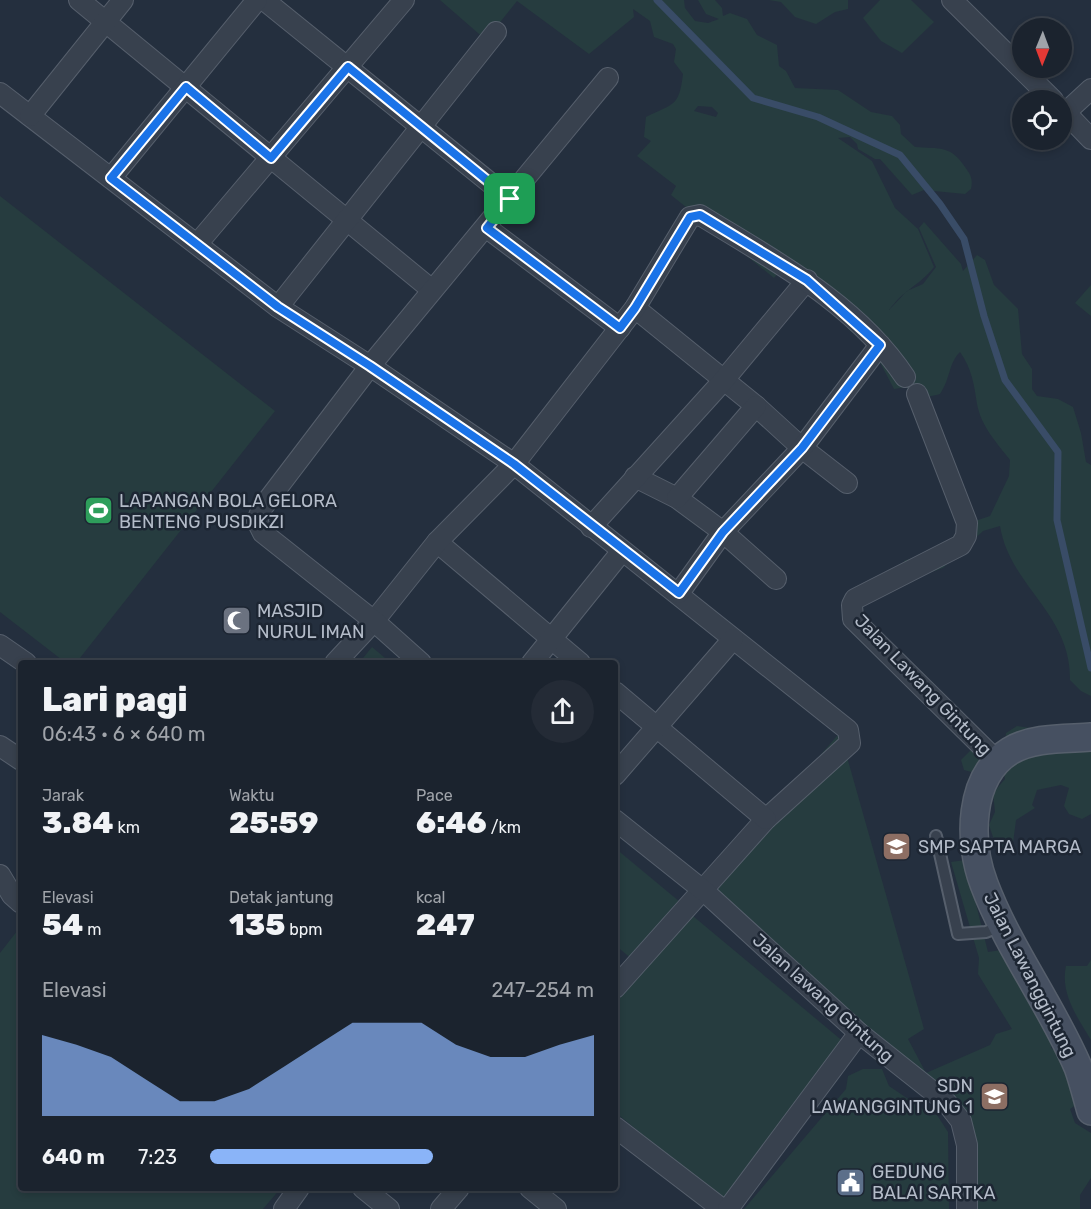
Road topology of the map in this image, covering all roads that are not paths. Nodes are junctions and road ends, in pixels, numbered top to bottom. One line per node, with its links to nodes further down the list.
1 (80, 0): 7 (street)
2 (123, 0): 7 (street)
3 (257, 0): 11 (street)
4 (264, 0): 9 (street)
5 (404, 0): 9 (street)
6 (952, 0): 13 (street)
7 (106, 21): 11 (street); 16 (street)
8 (496, 32): 18 (street)
9 (348, 67): 18 (street); 20 (street)
10 (608, 78): 22 (street)
11 (186, 87): 20 (street); 21 (street)
12 (1091, 89): 15 (street)
13 (1042, 90)
14 (0, 93): 16 (street)
15 (1072, 101)
16 (30, 116): 21 (street)
17 (1072, 120): 19 (street)
18 (421, 127): 22 (street); 23 (street)
19 (1091, 139)
20 (271, 158): 23 (street); 25 (street)
21 (111, 178): 25 (street)
22 (510, 199): 24 (street)
23 (347, 220): 27 (street); 28 (street)
24 (487, 228): 27 (street); 30 (street)
25 (198, 243): 28 (street)
26 (807, 280): 29 (street); 31 (street); 34 (street)
27 (432, 290): 32 (street)
28 (278, 307): 32 (street)
29 (635, 308): 30 (street); 34 (street)
30 (620, 328): 38 (street)
31 (880, 345): 33 (street); 37 (street)
32 (370, 366): 38 (street); 48 (street)
33 (905, 377)
34 (723, 381): 36 (street); 39 (street)
35 (917, 394): 62 (street, Jalan Lawang Gintung)
36 (756, 406): 37 (street); 41 (street)
37 (802, 448): 40 (street); 43 (street)
38 (514, 464): 42 (street); 44 (street)
39 (635, 477): 41 (street); 42 (street)
40 (848, 483)
41 (677, 498): 43 (street)
42 (591, 526): 45 (street)
43 (723, 532): 46 (street); 47 (street)
44 (437, 542): 48 (street); 49 (street)
45 (622, 551): 47 (street); 49 (street)
46 (776, 579)
47 (679, 593): 50 (street)
48 (374, 621): 53 (street); 54 (street)
49 (552, 639): 55 (street); 56 (street)
50 (733, 639): 58 (street); 64 (street)
51 (0, 645): 52 (street)
52 (22, 660)
53 (338, 660)
54 (417, 660)
55 (534, 660)
56 (576, 660)
57 (618, 694): 58 (street)
58 (657, 727): 63 (street); 64 (street)
59 (1091, 737): 62 (main road, Jalan Lawanggintung)
60 (0, 746): 61 (street)
61 (18, 758)
62 (998, 762): 70 (main road, Jalan Lawanggintung)
63 (618, 772)
64 (766, 819): 68 (street)
65 (618, 822): 68 (street, Jalan lawang Gintung)
66 (936, 836): 70 (lane)
67 (0, 875): 69 (street)
68 (704, 891): 71 (street); 72 (street, Jalan lawang Gintung)
69 (11, 902)
70 (1003, 924): 73 (main road, Jalan Lawanggintung)
71 (618, 982)
72 (859, 1033): 84 (street, Jalan Lawang Gintung); 85 (street, Jalan lawang Gintung)
73 (1091, 1111)
74 (618, 1128): 83 (street)
75 (297, 1191): 79 (street)
76 (367, 1191): 80 (street)
77 (456, 1191): 81 (street)
78 (534, 1191): 82 (street)
79 (284, 1209)
80 (389, 1209)
81 (441, 1209)
82 (556, 1209)
83 (722, 1209)
84 (728, 1209)
85 (967, 1209)

